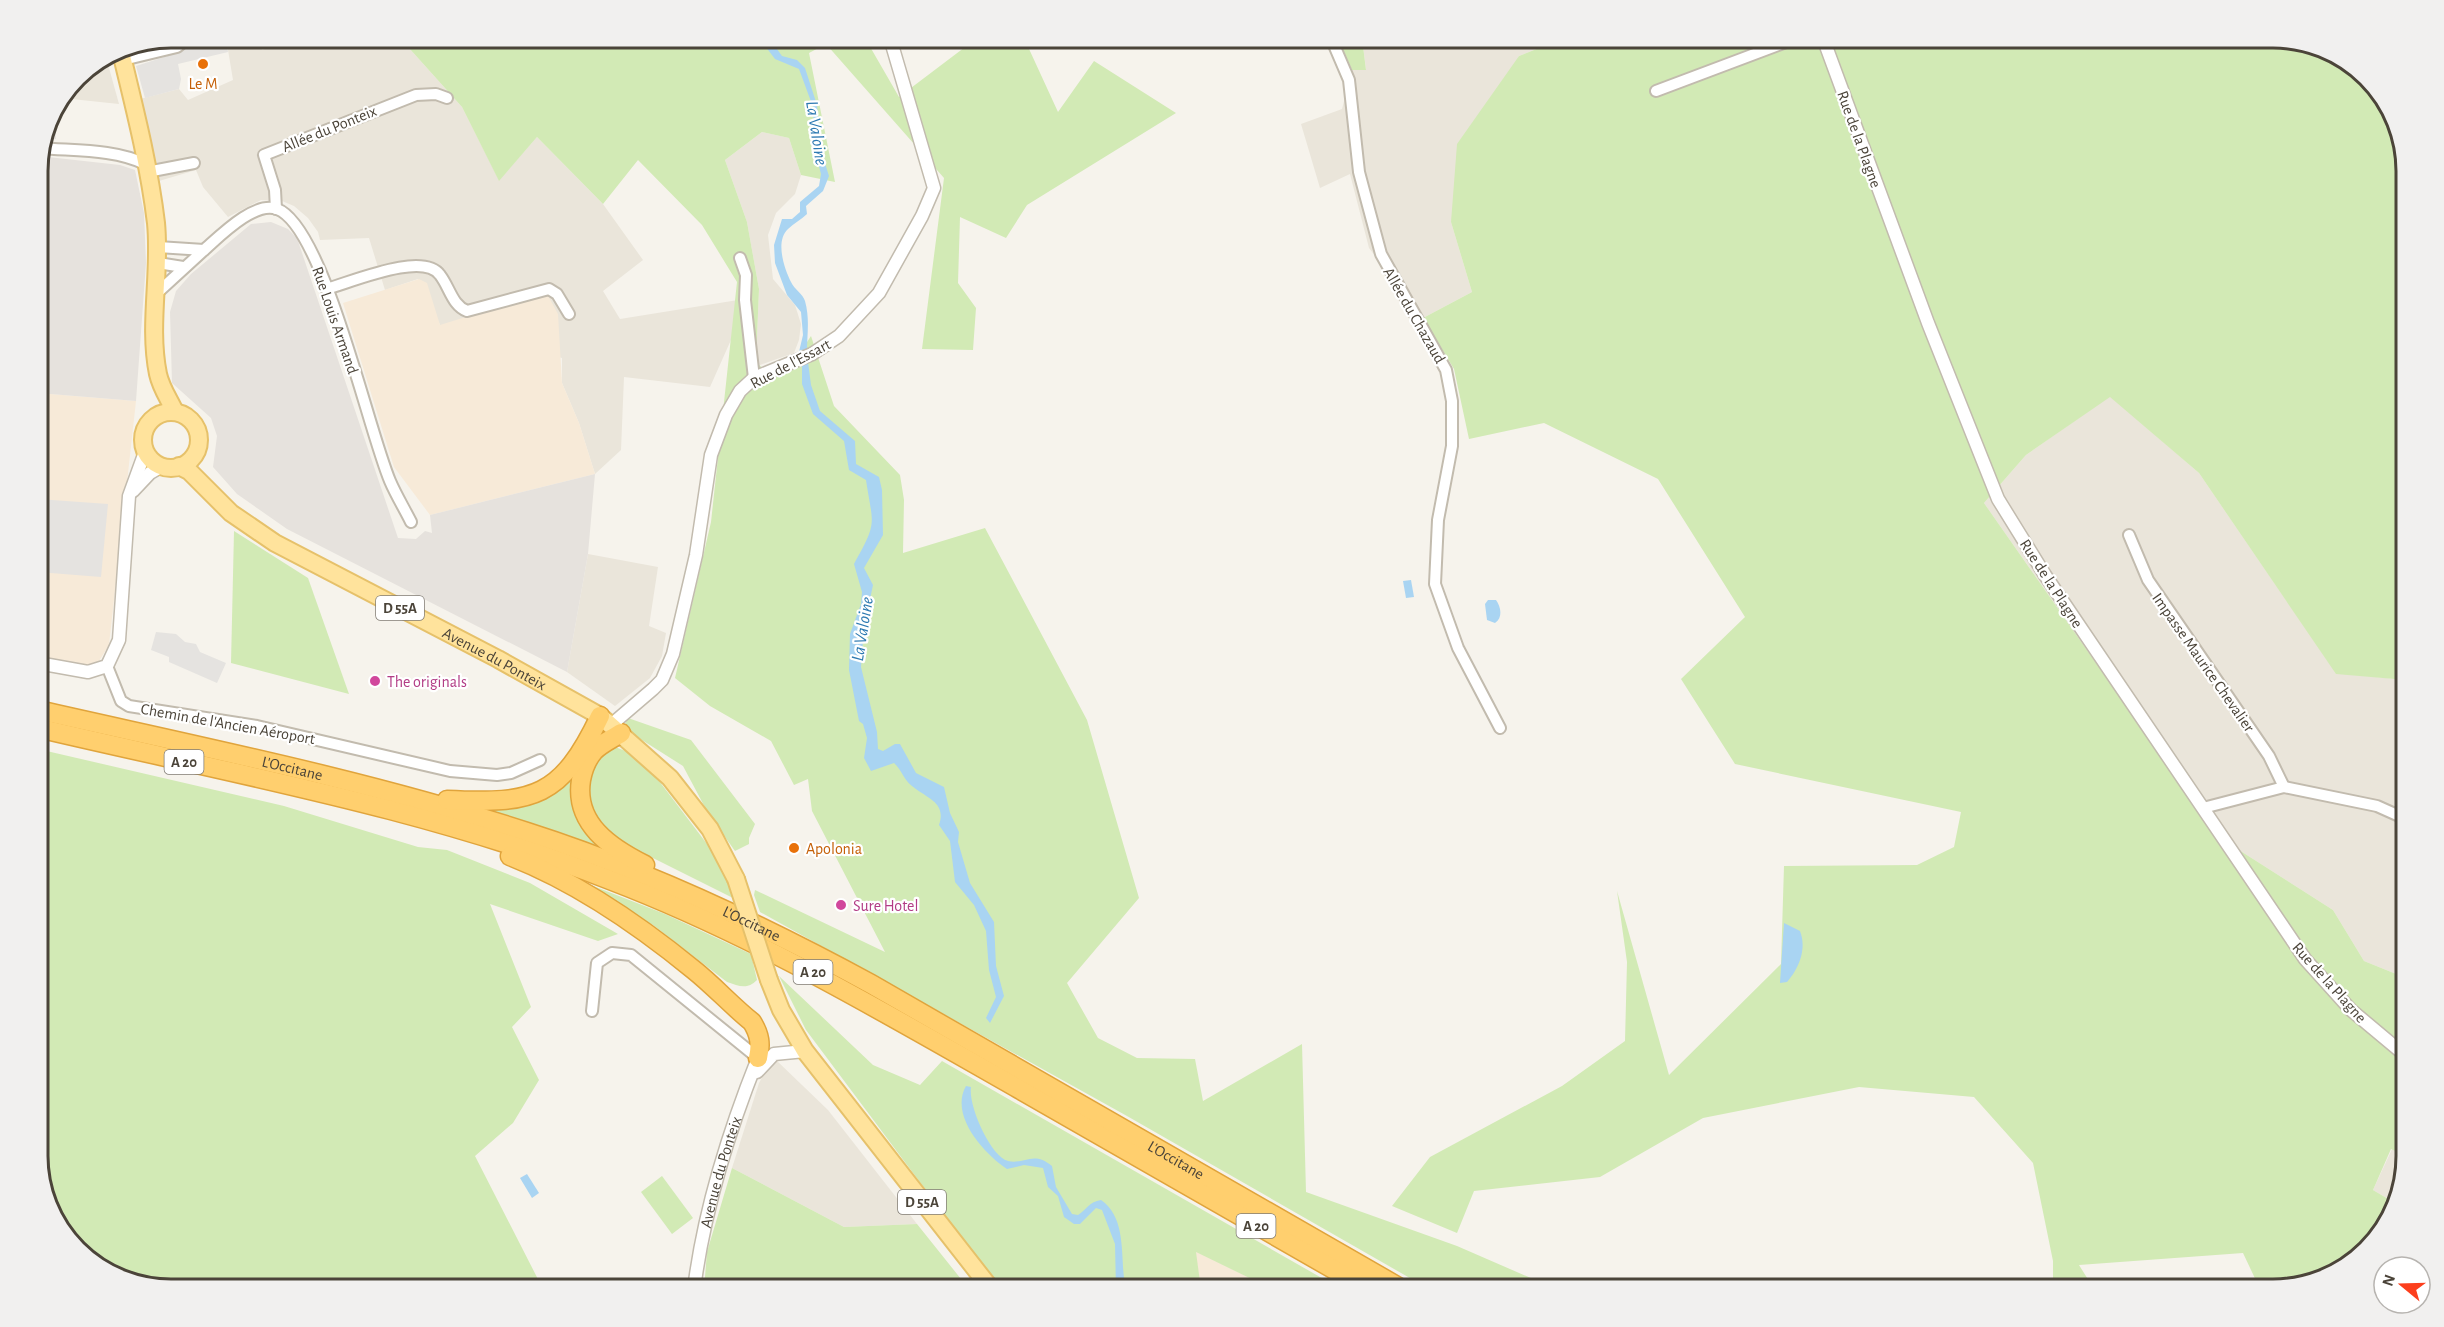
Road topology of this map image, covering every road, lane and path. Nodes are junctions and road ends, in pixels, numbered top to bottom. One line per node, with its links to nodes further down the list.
1 (169, 48): 6 (street)
2 (893, 48): 22 (street, Rue de l'Essart)
3 (1335, 48): 36 (street, Allée du Chazaud)
4 (1770, 48): 8 (street)
5 (1827, 48): 41 (street, Rue de la Plagne)
6 (143, 51)
7 (122, 58): 12 (main road)
8 (1656, 91)
9 (447, 98): 13 (street, Allée du Ponteix)
10 (50, 149): 12 (street)
11 (194, 163): 12 (street)
12 (146, 168): 15 (main road)
13 (276, 209): 14 (street); 18 (street, Rue Louis Armand)
14 (204, 250): 15 (street); 17 (street)
15 (158, 255): 17 (street); 19 (main road)
16 (740, 258): 22 (street)
17 (183, 267): 19 (street)
18 (326, 289): 20 (street); 30 (street, Rue Louis Armand)
19 (157, 293): 21 (main road)
20 (569, 314)
21 (158, 375): 23 (main road); 24 (main road)
22 (754, 378): 35 (street, Rue de l'Essart)
23 (175, 412): 24 (main road); 26 (main road)
24 (154, 417): 25 (main road)
25 (145, 452): 27 (main road); 29 (street)
26 (196, 453): 27 (main road); 28 (main road, Avenue du Ponteix / D 55A)
27 (171, 466): 28 (main road, Avenue du Ponteix / D 55A); 29 (street)
28 (208, 489): 35 (main road, Avenue du Ponteix / D 55A)
29 (129, 496): 33 (street)
30 (411, 522)
31 (2129, 535): 39 (street, Impasse Maurice Chevalier)
32 (48, 665): 33 (street)
33 (107, 666): 38 (street, Chemin de l'Ancien Aéroport)
34 (48, 712): 40 (highway, L'Occitane / A 20)
35 (611, 724): 40 (highway); 44 (highway); 47 (main road, Avenue du Ponteix / D 55A, bridge)
36 (1500, 728)
37 (48, 730): 43 (highway, L'Occitane / A 20)
38 (540, 760)
39 (2284, 786): 41 (street); 42 (street)
40 (419, 799): 44 (highway, L'Occitane / A 20)
41 (2204, 808): 46 (street, Rue de la Plagne)
42 (2396, 814)
43 (458, 830): 48 (highway); 52 (highway, L'Occitane / A 20)
44 (689, 894): 53 (highway, L'Occitane / A 20)
45 (592, 1011): 48 (street)
46 (2396, 1048)
47 (805, 1051): 49 (street); 51 (main road, D 55A)
48 (758, 1058): 49 (street, Avenue du Ponteix)
49 (746, 1088): 50 (street, Avenue du Ponteix)
50 (695, 1279)
51 (982, 1279)
52 (1349, 1279)
53 (1383, 1279)

